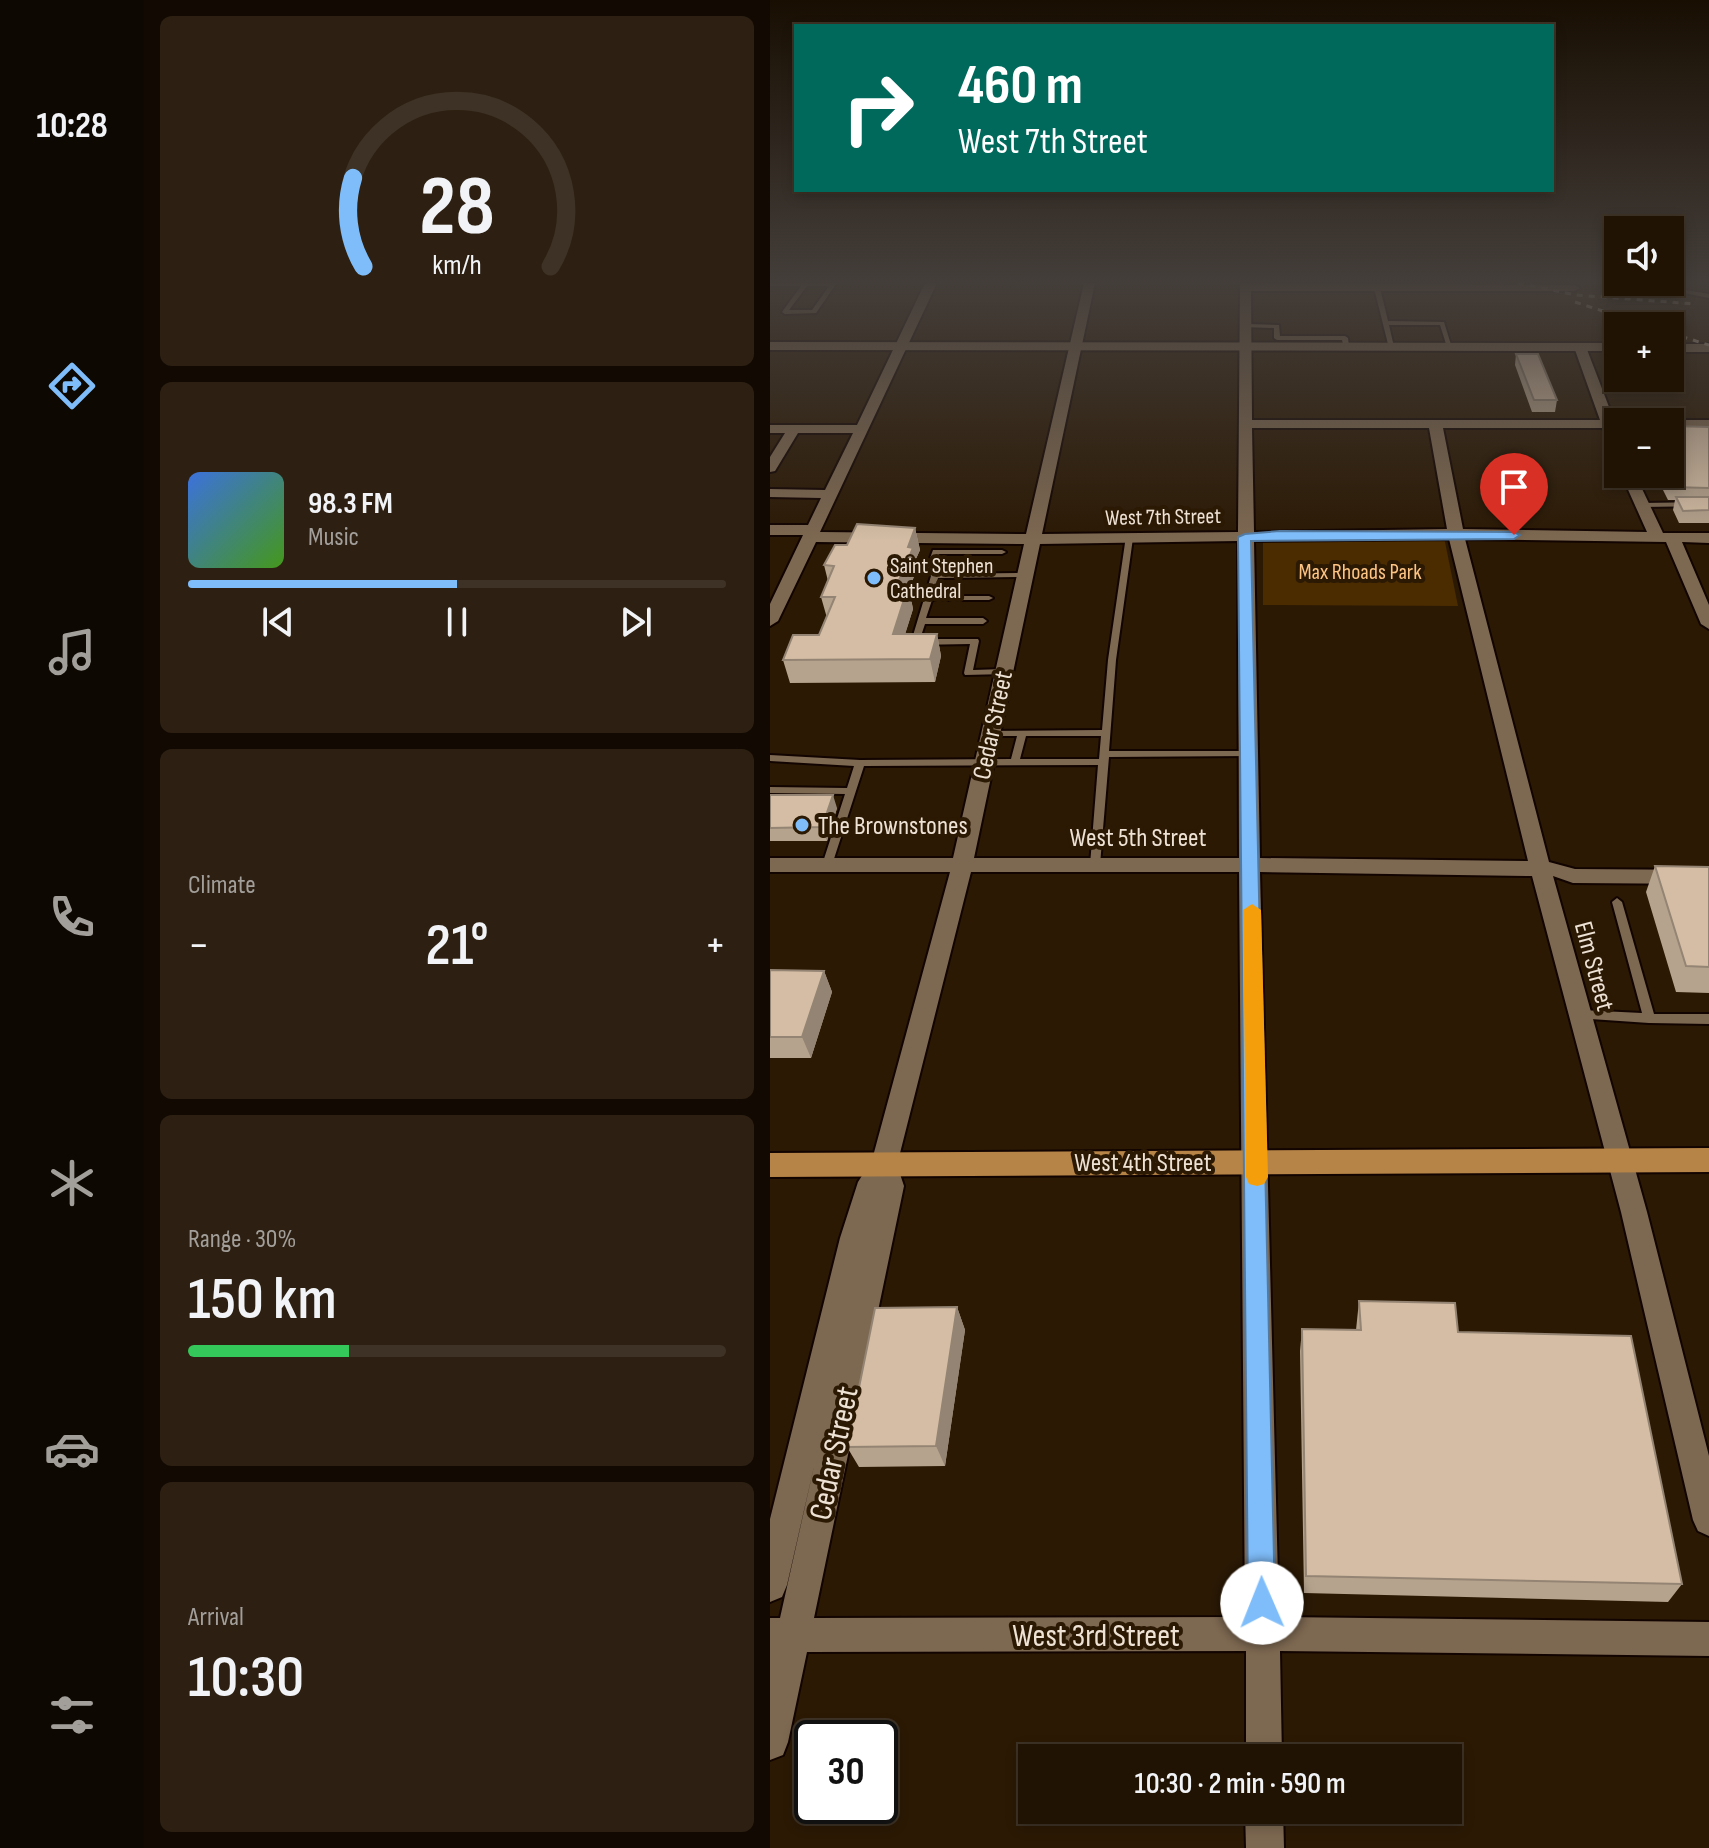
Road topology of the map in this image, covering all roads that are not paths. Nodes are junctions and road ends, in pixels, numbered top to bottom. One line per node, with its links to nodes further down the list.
1 (890, 369): 13 (street)
2 (1070, 369): 27 (street, Cedar Street)
3 (1245, 369): 6 (street)
4 (1590, 369): 5 (street)
5 (1607, 408)
6 (1246, 424): 7 (street); 23 (street)
7 (1435, 424): 8 (street); 22 (street, Elm Street)
8 (1604, 424)
9 (1684, 424): 10 (street)
10 (1709, 424)
11 (770, 429): 12 (street)
12 (794, 429): 13 (street); 14 (street)
13 (862, 429): 17 (street)
14 (770, 468)
15 (1634, 488): 19 (street)
16 (770, 493): 17 (street)
17 (830, 494): 21 (street)
18 (1709, 504): 19 (lane)
19 (1642, 505): 25 (street)
20 (770, 530): 21 (street, West 7th Street)
21 (812, 534): 27 (street, West 7th Street); 31 (street)
22 (1456, 534): 23 (street, West 7th Street); 25 (street, West 7th Street); 56 (street, Elm Street)
23 (1245, 537): 24 (street, West 7th Street); 42 (street)
24 (1129, 538): 27 (street, West 7th Street); 41 (lane)
25 (1664, 538): 26 (street, West 7th Street); 37 (street)
26 (1709, 538)
27 (1031, 539): 29 (street, Cedar Street)
28 (1002, 552): 30 (lane)
29 (1025, 575): 30 (lane); 38 (street, Cedar Street)
30 (935, 576): 32 (lane)
31 (778, 586): 34 (street)
32 (928, 598): 33 (lane); 35 (lane)
33 (989, 598)
34 (770, 621)
35 (921, 621): 36 (lane); 38 (lane)
36 (983, 621)
37 (1709, 624)
38 (1004, 672): 39 (street, Cedar Street)
39 (991, 733): 40 (lane); 45 (street, Cedar Street)
40 (1022, 733): 41 (lane); 46 (lane)
41 (1106, 733): 44 (lane)
42 (1247, 754): 44 (lane); 55 (street)
43 (770, 758): 47 (lane)
44 (1104, 758): 46 (lane); 54 (lane)
45 (984, 761): 46 (lane); 47 (lane); 53 (street, Cedar Street)
46 (1015, 762)
47 (860, 763): 49 (lane)
48 (770, 790): 49 (lane)
49 (851, 791): 52 (lane)
50 (1709, 863): 56 (street, West 5th Street)
51 (770, 865): 52 (street, West 5th Street)
52 (827, 865): 53 (street, West 5th Street)
53 (962, 865): 54 (street, West 5th Street); 66 (street, Cedar Street)
54 (1095, 865): 55 (street, West 5th Street)
55 (1251, 865): 56 (street, West 5th Street); 64 (street)
56 (1548, 869): 57 (street, West 5th Street); 59 (street, Elm Street)
57 (1709, 877)
58 (1617, 902): 60 (lane)
59 (1579, 1015): 60 (lane); 62 (street, Elm Street)
60 (1649, 1018): 61 (lane)
61 (1709, 1019)
62 (1619, 1160): 63 (main road, West 4th Street); 64 (main road, West 4th Street); 67 (street, Elm Street)
63 (1709, 1160)
64 (1257, 1161): 66 (main road, West 4th Street); 69 (street)
65 (770, 1165): 66 (main road, West 4th Street)
66 (884, 1165): 68 (street, Cedar Street); 70 (street, Cedar Street)
67 (1709, 1520)
68 (770, 1585)
69 (1262, 1634): 70 (street, West 3rd Street); 71 (street, West 3rd Street); 73 (street)
70 (782, 1635): 72 (street, Cedar Street)
71 (1709, 1639)
72 (770, 1742)
73 (1264, 1744)
74 (1264, 1824): 75 (street)
75 (1265, 1848)

